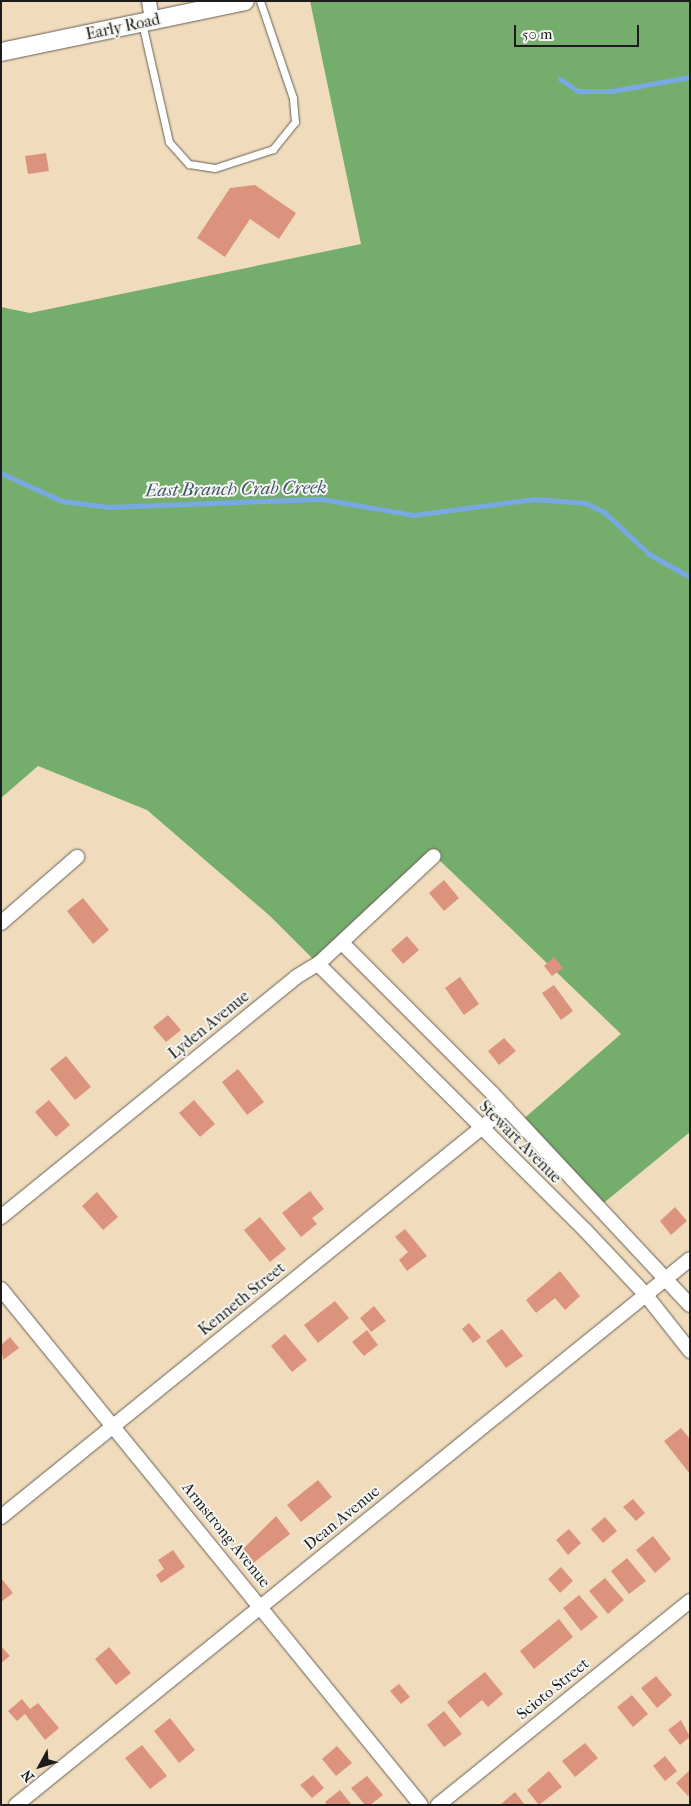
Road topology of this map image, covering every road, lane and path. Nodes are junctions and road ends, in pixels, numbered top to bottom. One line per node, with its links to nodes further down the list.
1 (149, 1): 4 (street)
2 (245, 1): 4 (street, Early Road)
3 (260, 1): 4 (lane)
4 (147, 22): 5 (street, Early Road)
5 (1, 52)
6 (434, 856): 9 (street, Lyden Avenue)
7 (77, 858): 8 (street)
8 (1, 923)
9 (342, 943): 10 (street, Lyden Avenue); 11 (street, Stewart Avenue)
10 (318, 964): 12 (street, Stewart Avenue); 13 (street, Lyden Avenue)
11 (506, 1108): 12 (street, Kenneth Street); 15 (street, Stewart Avenue)
12 (480, 1128): 17 (street, Stewart Avenue); 20 (street, Kenneth Street)
13 (1, 1217)
14 (690, 1259): 15 (street, Dean Avenue)
15 (667, 1277): 17 (street, Dean Avenue); 18 (street, Stewart Avenue)
16 (1, 1289): 20 (street, Armstrong Avenue)
17 (645, 1294): 19 (street, Stewart Avenue); 23 (street, Dean Avenue)
18 (690, 1305)
19 (690, 1351)
20 (113, 1426): 21 (street, Kenneth Street); 23 (street, Armstrong Avenue)
21 (1, 1517)
22 (690, 1601): 26 (street, Scioto Street)
23 (261, 1607): 24 (street, Dean Avenue); 25 (street, Armstrong Avenue)
24 (16, 1805)
25 (421, 1805)
26 (438, 1805)

